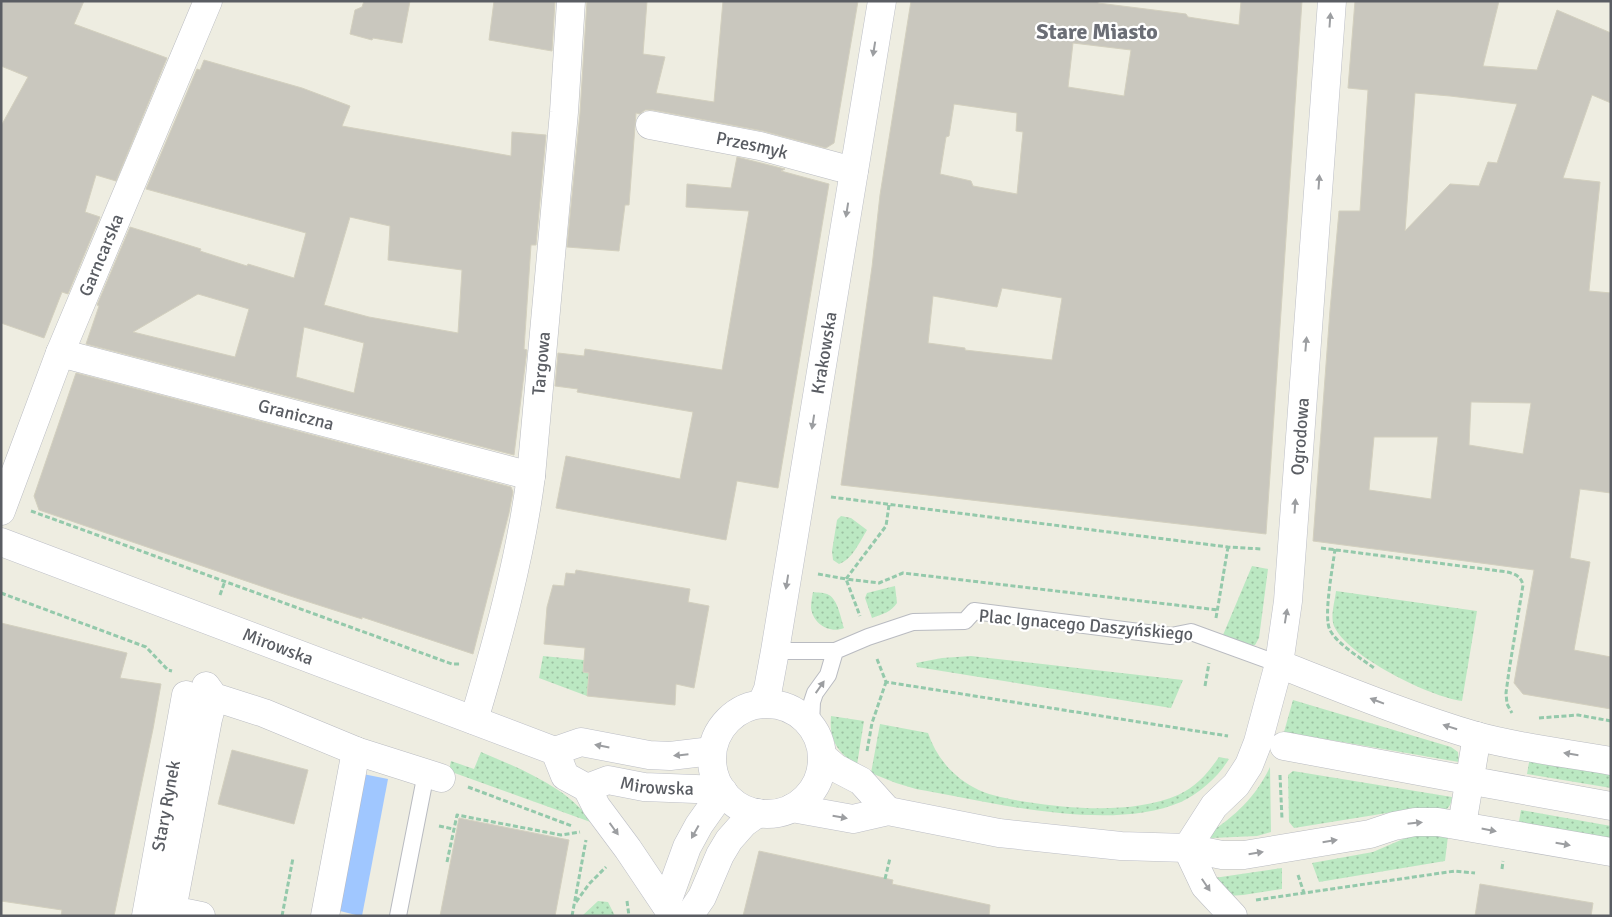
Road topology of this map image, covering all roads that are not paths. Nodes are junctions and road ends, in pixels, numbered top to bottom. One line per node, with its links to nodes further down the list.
1 (208, 1): 7 (street, Garncarska)
2 (571, 1): 8 (street, Targowa)
3 (882, 1): 6 (street, Krakowska, one-way to 6)
4 (1332, 1): 13 (street, Ogrodowa, one-way to 4)
5 (650, 125): 6 (street, Przesmyk)
6 (854, 170): 11 (street, Krakowska, one-way to 11)
7 (60, 353): 8 (street, Graniczna); 9 (street, Garncarska)
8 (531, 476): 16 (street, Targowa)
9 (1, 511)
10 (1, 542): 16 (street, Mirowska)
11 (776, 651): 12 (lane, Plac Ignacego Daszyńskiego); 15 (street, Krakowska)
12 (836, 651): 13 (lane, Plac Ignacego Daszyńskiego); 17 (lane, one-way to 12)
13 (1279, 664): 18 (street, Plac Ignacego Daszyńskiego, one-way to 13); 35 (street, Ogrodowa)
14 (202, 693): 21 (street); 39 (street, Stary Rynek); 40 (street)
15 (762, 703): 17 (street); 20 (street)
16 (474, 720): 22 (street, Mirowska)
17 (811, 724): 23 (street)
18 (1477, 736): 24 (street, Plac Ignacego Daszyńskiego, one-way to 18); 34 (street)
19 (1284, 746): 26 (street)
20 (712, 750): 22 (street, Mirowska, one-way to 22); 29 (street)
21 (356, 751): 25 (street); 41 (street)
22 (555, 751): 28 (street)
23 (823, 758): 31 (street); 32 (street)
24 (1611, 761)
25 (434, 775): 42 (lane)
26 (1456, 778)
27 (1484, 783): 30 (street)
28 (588, 788): 29 (street, Mirowska); 38 (street, one-way to 38)
29 (722, 790): 33 (street); 38 (street, one-way to 38)
30 (1611, 806)
31 (792, 808): 32 (street, one-way to 32); 33 (street)
32 (888, 811): 35 (street)
33 (758, 813): 38 (street)
34 (1462, 825): 35 (street, one-way to 34); 36 (street, one-way to 36)
35 (1187, 848): 37 (street, one-way to 37)
36 (1611, 852)
37 (1242, 908)
38 (676, 912)
39 (146, 916)
40 (201, 916)
41 (325, 916)
42 (398, 916)

